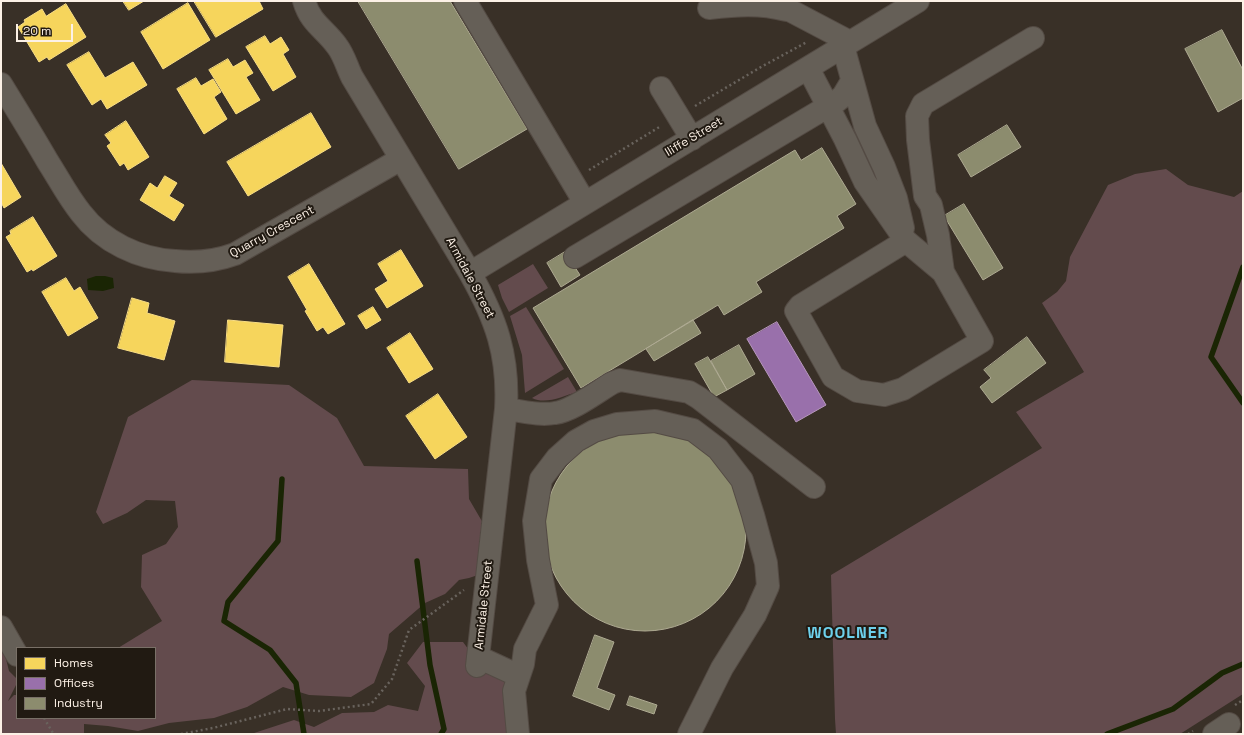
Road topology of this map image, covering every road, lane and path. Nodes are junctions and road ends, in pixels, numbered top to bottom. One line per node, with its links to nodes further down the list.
1 (304, 1): 17 (street, Armidale Street)
2 (465, 1): 18 (street)
3 (772, 1): 6 (street)
4 (918, 1): 9 (street, Iliffe Street)
5 (709, 8): 6 (street)
6 (791, 11): 7 (street)
7 (827, 30): 9 (street); 15 (path)
8 (1033, 38): 19 (street)
9 (847, 44): 10 (street, Iliffe Street); 11 (street)
10 (808, 68): 14 (street); 16 (street, Iliffe Street)
11 (852, 81): 14 (street); 21 (street)
12 (1, 84): 17 (street, Quarry Crescent)
13 (661, 88): 15 (street)
14 (828, 105): 21 (street); 23 (street)
15 (678, 116): 16 (street); 18 (path)
16 (692, 138): 20 (street, Iliffe Street)
17 (401, 159): 25 (street, Armidale Street)
18 (571, 181): 20 (street)
19 (926, 196): 21 (street); 24 (street)
20 (585, 203): 25 (street, Iliffe Street)
21 (895, 215): 22 (street)
22 (906, 241): 24 (street); 24 (street)
23 (575, 257)
24 (943, 272)
25 (470, 273): 26 (street, Armidale Street)
26 (506, 409): 27 (street); 28 (street, Armidale Street)
27 (814, 487)
28 (486, 588): 31 (street, Armidale Street); 34 (path)
29 (1, 627): 30 (street)
30 (16, 653)
31 (519, 676): 35 (street); 36 (street)
32 (45, 719): 33 (path)
33 (56, 734)
34 (181, 734)
35 (518, 734)
36 (689, 734)

